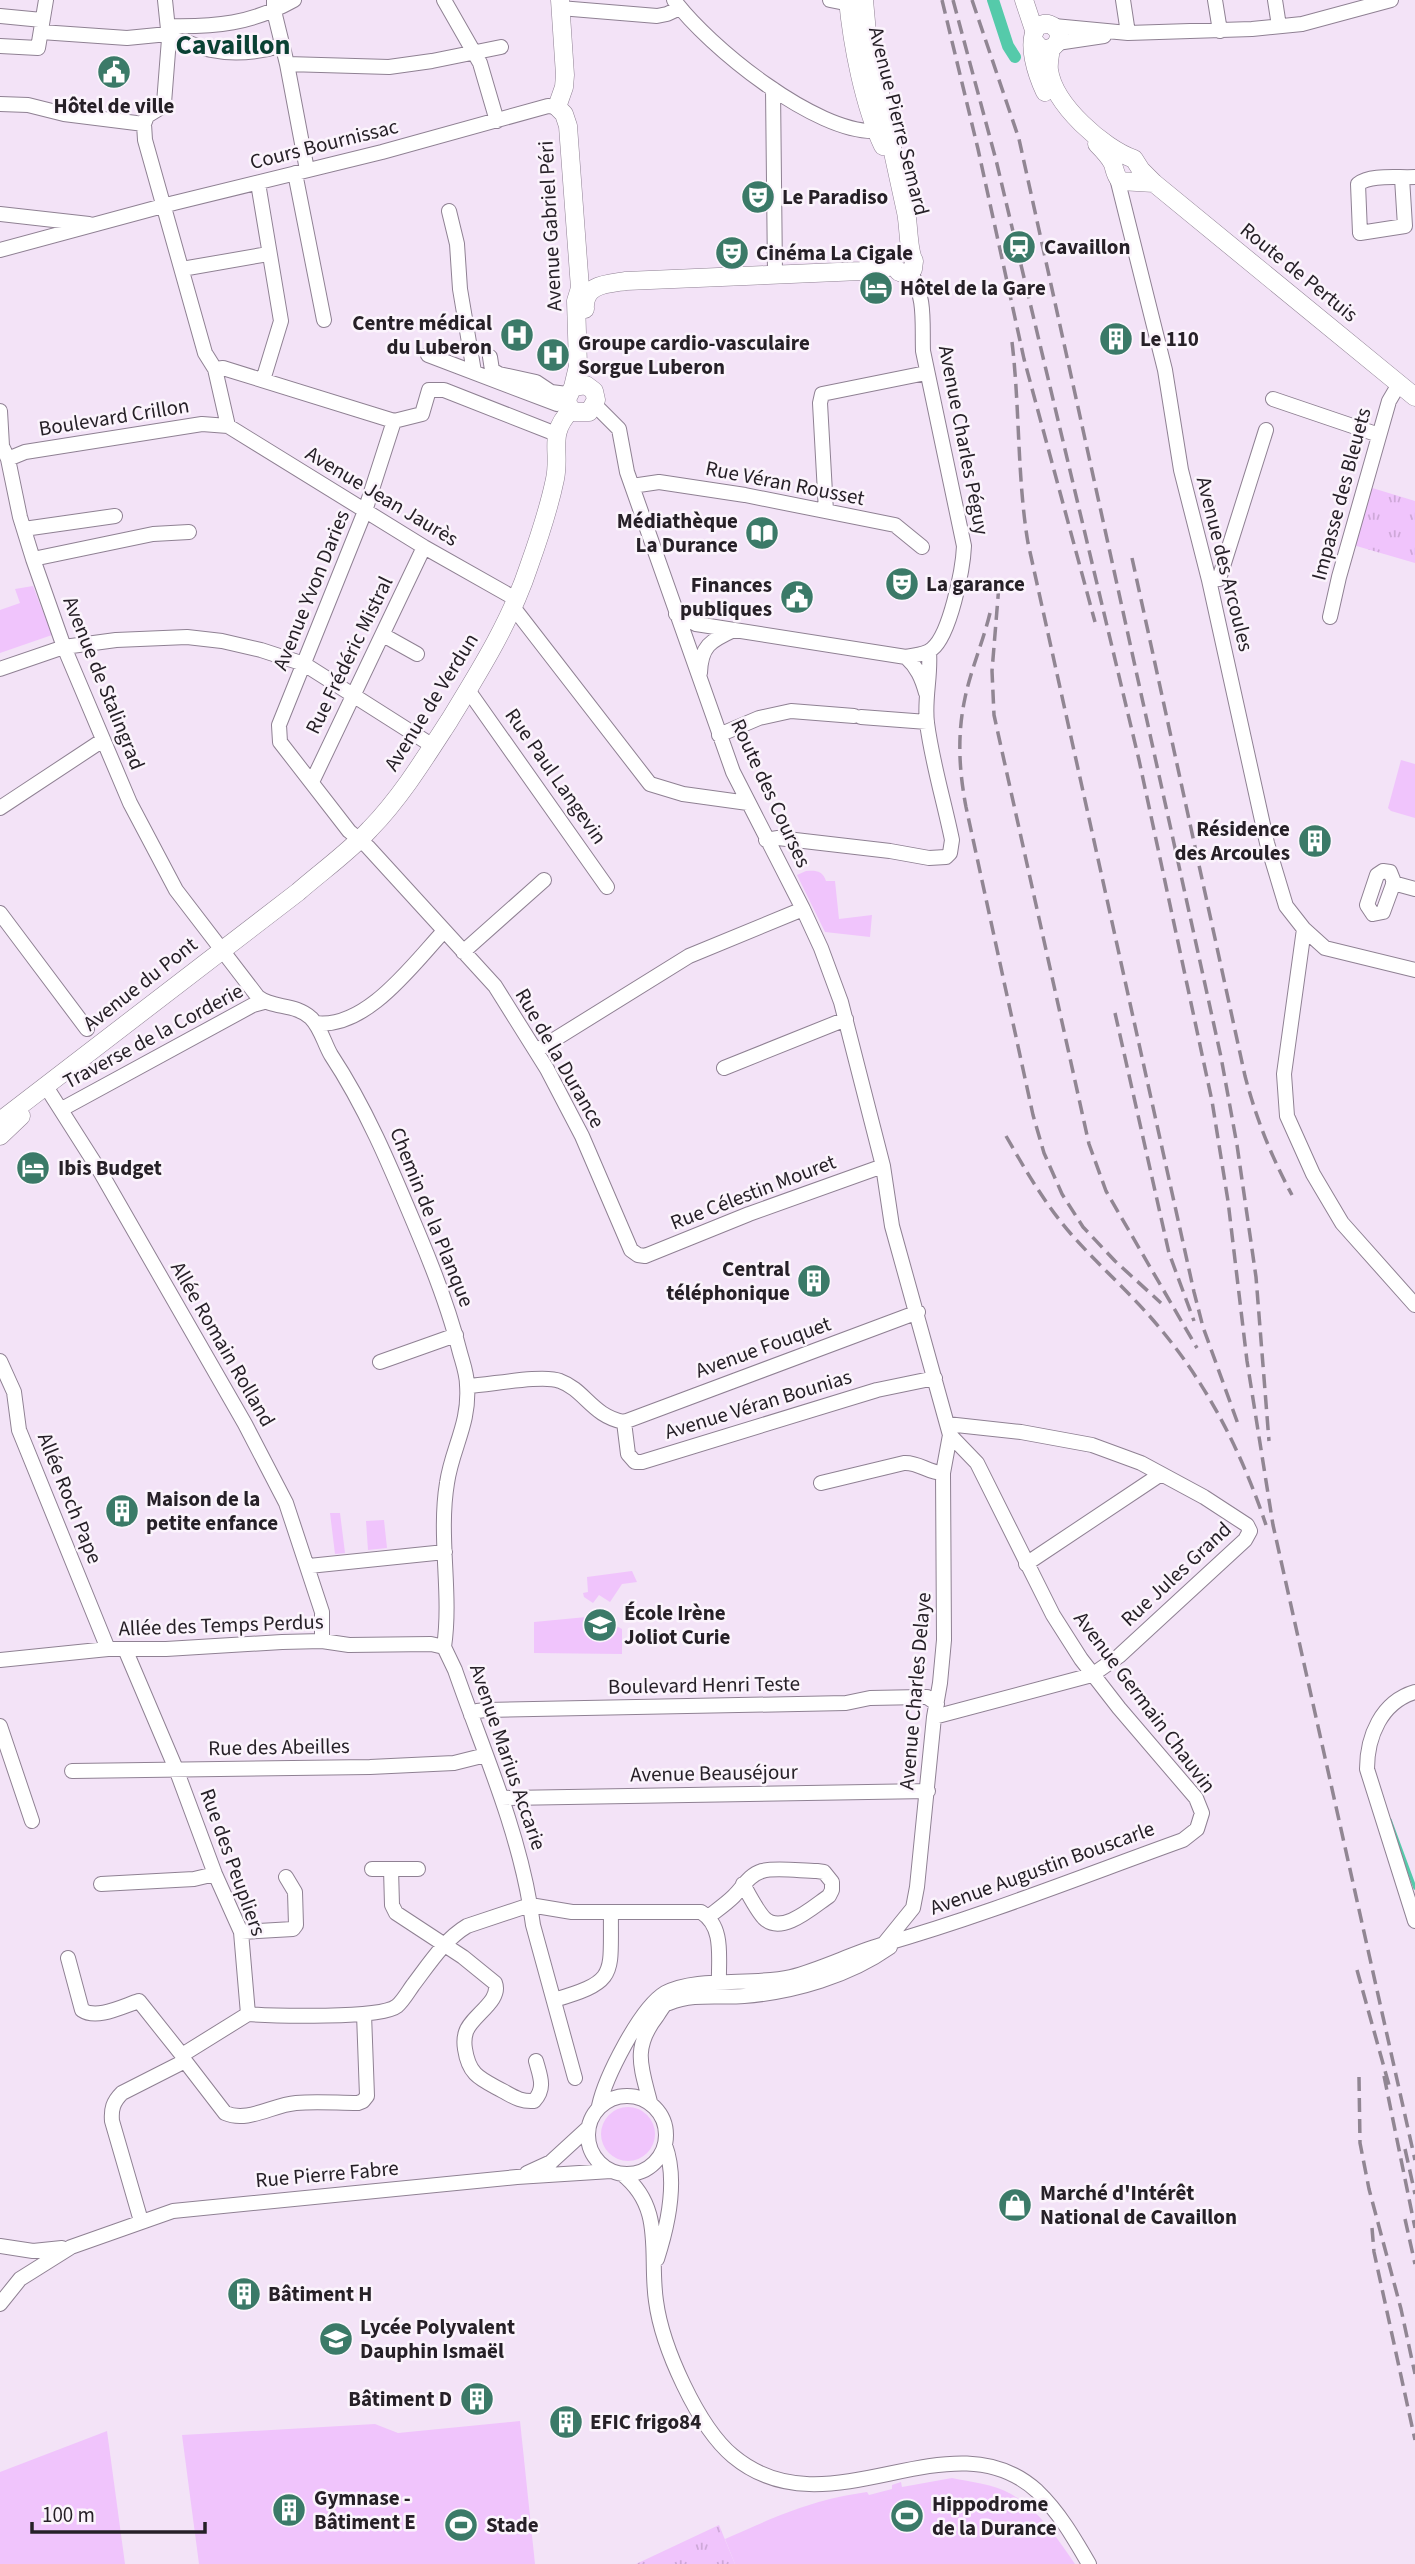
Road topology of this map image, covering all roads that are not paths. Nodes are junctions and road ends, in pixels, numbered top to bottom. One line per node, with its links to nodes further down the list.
1 (46, 0): 18 (street)
2 (164, 0): 21 (street)
3 (294, 0): 16 (street)
4 (444, 0): 28 (street)
5 (830, 0): 6 (street)
6 (849, 0): 36 (main road, Avenue Pierre Semard)
7 (864, 0): 36 (main road, Avenue Pierre Semard)
8 (1024, 0): 24 (main road, Route de Pertuis)
9 (1036, 0): 24 (main road, Route de Pertuis)
10 (1123, 0): 22 (street)
11 (1215, 0): 20 (street)
12 (1275, 0): 19 (street)
13 (1388, 1): 19 (street)
14 (560, 4): 15 (street); 33 (main road)
15 (677, 4): 31 (street)
16 (274, 6): 23 (street); 25 (street)
17 (0, 16): 18 (street)
18 (42, 26): 21 (street); 26 (street)
19 (1279, 26): 20 (street)
20 (1220, 31): 22 (street)
21 (168, 33): 23 (street); 35 (street)
22 (1128, 33): 24 (street)
23 (191, 34): 25 (street)
24 (1046, 35): 38 (main road, Route de Pertuis)
25 (283, 45): 30 (street)
26 (0, 46): 29 (street)
27 (501, 47): 28 (street)
28 (474, 53): 30 (street); 34 (street)
29 (0, 56)
30 (287, 64): 37 (street)
31 (773, 89): 36 (street); 49 (street)
32 (0, 104): 35 (street)
33 (557, 107): 34 (street, Cours Bournissac); 50 (main road, Avenue Gabriel Péri)
34 (497, 121): 37 (street, Cours Bournissac)
35 (144, 124): 41 (street)
36 (886, 139): 47 (main road, Avenue Pierre Semard); 47 (main road)
37 (301, 172): 40 (street, Cours Bournissac); 51 (street)
38 (1128, 172): 58 (main road, Route de Pertuis); 79 (street, Avenue des Arcoules)
39 (1409, 178): 39 (street)
40 (258, 183): 41 (street, Cours Bournissac); 46 (street)
41 (165, 206): 44 (street, Cours Bournissac); 48 (street)
42 (449, 211): 55 (street)
43 (0, 214): 44 (street, Cours Bournissac)
44 (101, 224): 45 (street, Cours Bournissac)
45 (0, 250)
46 (268, 254): 48 (street); 57 (street)
47 (904, 261): 49 (main road); 56 (street, Avenue Charles Péguy)
48 (183, 269): 54 (street)
49 (775, 274): 50 (main road)
50 (585, 289): 59 (main road, Avenue Gabriel Péri)
51 (324, 320)
52 (429, 355): 55 (street)
53 (490, 357): 59 (street)
54 (215, 369): 57 (street); 65 (street)
55 (474, 372): 59 (street)
56 (926, 373): 72 (street); 87 (street, Avenue Charles Péguy)
57 (263, 380): 64 (street)
58 (1399, 384): 60 (main road, Route de Pertuis); 68 (street, Impasse des Bleuets)
59 (573, 395): 62 (main road); 67 (main road)
60 (1415, 397)
61 (1273, 398): 68 (street)
62 (595, 405): 70 (street, Route des Courses)
63 (0, 411): 69 (street, Avenue de Stalingrad)
64 (394, 421): 67 (street); 71 (street, Avenue Yvon Daries)
65 (228, 426): 69 (street, Boulevard Crillon); 71 (street, Avenue Jean Jaurès)
66 (1266, 430): 79 (street)
67 (556, 434): 80 (main road, Avenue de Verdun)
68 (1379, 435): 82 (street, Impasse des Bleuets)
69 (3, 451): 74 (street, Avenue de Stalingrad)
70 (632, 486): 72 (street, Rue Véran Rousset); 81 (street, Route des Courses)
71 (365, 510): 76 (street, Avenue Jean Jaurès); 90 (street, Avenue Yvon Daries)
72 (826, 512): 77 (street, Rue Véran Rousset)
73 (114, 516): 74 (street)
74 (24, 529): 78 (street, Avenue de Stalingrad)
75 (190, 532): 78 (street)
76 (424, 547): 80 (street, Avenue Jean Jaurès); 84 (street, Rue Frédéric Mistral)
77 (922, 547)
78 (33, 559): 86 (street, Avenue de Stalingrad)
79 (1209, 580): 112 (street, Avenue des Arcoules)
80 (514, 603): 93 (main road, Avenue de Verdun); 102 (street)
81 (676, 614): 83 (street); 85 (street, Route des Courses)
82 (1330, 617)
83 (730, 629): 85 (street); 89 (street); 92 (street)
84 (383, 635): 88 (street); 95 (street, Rue Frédéric Mistral)
85 (686, 642): 92 (street, Route des Courses)
86 (64, 647): 90 (street); 91 (street); 99 (street, Avenue de Stalingrad)
87 (929, 652): 89 (street); 94 (street, Avenue Charles Péguy)
88 (417, 654)
89 (906, 657): 94 (street, Avenue Charles Péguy)
90 (304, 664): 95 (street); 97 (street, Avenue Yvon Daries)
91 (0, 669)
92 (700, 681): 98 (street, Route des Courses)
93 (468, 690): 100 (main road, Avenue de Verdun); 108 (street, Rue Paul Langevin)
94 (926, 694): 96 (street, Avenue Charles Péguy)
95 (353, 695): 100 (street); 101 (street, Rue Frédéric Mistral)
96 (927, 722): 98 (street); 105 (street, Avenue Charles Péguy)
97 (278, 734): 101 (street, Rue de la Durance)
98 (719, 735): 102 (street, Route des Courses)
99 (103, 740): 103 (street); 114 (street, Avenue de Stalingrad)
100 (433, 746): 104 (main road, Avenue de Verdun)
101 (312, 782): 104 (street, Rue de la Durance)
102 (748, 803): 105 (street, Route des Courses)
103 (0, 808)
104 (359, 839): 113 (street, Rue de la Durance); 114 (main road, Avenue de Verdun)
105 (766, 840): 110 (street, Route des Courses)
106 (544, 880): 115 (street)
107 (1393, 883): 109 (street)
108 (607, 887)
109 (1415, 889)
110 (803, 908): 118 (street, Route des Courses); 121 (street)
111 (0, 913): 120 (street)
112 (1304, 929): 116 (street, Avenue des Arcoules); 129 (street)
113 (444, 931): 115 (street, Rue de la Durance); 119 (street)
114 (220, 950): 117 (street); 123 (main road, Avenue du Pont)
115 (463, 952): 121 (street, Rue de la Durance)
116 (1415, 970)
117 (264, 1002): 119 (street); 124 (street, Traverse de la Corderie)
118 (846, 1019): 122 (street); 127 (street, Route des Courses)
119 (315, 1023): 131 (street, Chemin de la Planque)
120 (87, 1029)
121 (536, 1051): 128 (street, Rue de la Durance)
122 (724, 1068)
123 (48, 1088): 124 (street, Allée Romain Rolland); 125 (main road, Avenue du Pont); 126 (main road, Avenue du Pont)
124 (62, 1109): 144 (street, Allée Romain Rolland)
125 (0, 1121)
126 (0, 1136)
127 (883, 1167): 128 (street, Rue Célestin Mouret); 130 (street, Route des Courses)
128 (638, 1255)
129 (1415, 1305)
130 (918, 1312): 134 (street, Route des Courses); 136 (street, Avenue Fouquet)
131 (456, 1335): 133 (street); 135 (street, Chemin de la Planque)
132 (0, 1361): 147 (street, Allée Roch Pape)
133 (380, 1363)
134 (935, 1378): 136 (street, Avenue Véran Bounias); 137 (street, Route des Courses)
135 (468, 1386): 136 (street); 142 (street, Chemin de la Planque)
136 (624, 1422)
137 (949, 1429): 138 (street, Avenue Germain Chauvin); 139 (street, Avenue Charles Delaye); 140 (street)
138 (967, 1454): 139 (street); 143 (street, Avenue Germain Chauvin)
139 (943, 1467): 141 (street); 152 (street, Avenue Charles Delaye)
140 (1161, 1474): 143 (street); 150 (street, Rue Jules Grand)
141 (821, 1483)
142 (445, 1552): 144 (street); 146 (street, Chemin de la Planque)
143 (1026, 1563): 150 (street, Avenue Germain Chauvin)
144 (309, 1566): 145 (street, Allée Romain Rolland)
145 (322, 1641): 146 (street, Allée des Temps Perdus); 148 (street, Allée des Temps Perdus)
146 (444, 1647): 153 (street, Avenue Marius Accarie)
147 (108, 1649): 148 (street, Allée des Temps Perdus); 149 (street, Allée des Temps Perdus)
148 (125, 1649): 156 (street, Rue des Peupliers)
149 (0, 1660)
150 (1092, 1675): 152 (street); 161 (street, Avenue Germain Chauvin)
151 (1415, 1692): 173 (street)
152 (936, 1710): 153 (street, Boulevard Henri Teste); 158 (street, Avenue Charles Delaye)
153 (471, 1715): 155 (street, Avenue Marius Accarie)
154 (0, 1726): 160 (street)
155 (486, 1755): 156 (street, Rue des Abeilles); 159 (street, Avenue Marius Accarie)
156 (176, 1769): 157 (street, Rue des Abeilles); 165 (street, Rue des Peupliers)
157 (72, 1772)
158 (928, 1791): 159 (street, Avenue Beauséjour); 170 (street, Avenue Charles Delaye)
159 (502, 1798): 169 (street, Avenue Marius Accarie)
160 (32, 1821)
161 (1197, 1829): 175 (street, Avenue Augustin Bouscarle)
162 (372, 1869): 163 (street)
163 (391, 1869): 164 (street); 178 (street)
164 (418, 1869)
165 (215, 1874): 167 (street); 174 (street, Rue des Peupliers)
166 (286, 1877): 174 (street)
167 (101, 1884)
168 (743, 1884): 168 (street); 172 (street)
169 (530, 1905): 171 (street); 178 (street); 181 (street, Avenue Marius Accarie)
170 (913, 1908): 175 (street, Avenue Charles Delaye); 177 (street, Avenue Charles Delaye)
171 (611, 1912): 172 (street); 181 (street)
172 (708, 1917): 180 (street)
173 (1415, 1921)
174 (241, 1932): 183 (street, Rue des Peupliers)
175 (920, 1934): 176 (street, Avenue Augustin Bouscarle)
176 (899, 1941): 177 (street); 182 (street)
177 (883, 1945): 180 (street)
178 (444, 1946): 184 (street); 186 (street)
179 (68, 1958): 185 (street)
180 (719, 1984): 182 (street); 189 (street)
181 (554, 2000): 187 (street, Avenue Marius Accarie)
182 (665, 2005): 188 (street)
183 (248, 2014): 184 (street); 185 (street)
184 (365, 2014): 185 (street)
185 (184, 2058): 194 (street)
186 (536, 2061)
187 (575, 2078)
188 (650, 2102): 189 (street); 191 (street)
189 (599, 2106): 190 (street)
190 (587, 2129): 192 (street); 193 (street, Rue Pierre Fabre)
191 (665, 2145): 192 (street); 197 (street)
192 (616, 2172): 193 (street, Rue Pierre Fabre); 197 (street)
193 (517, 2177): 194 (street, Rue Pierre Fabre)
194 (141, 2221): 196 (street, Rue Pierre Fabre)
195 (0, 2246): 196 (street)
196 (71, 2247): 198 (street)
197 (655, 2264): 201 (street)
198 (20, 2279): 199 (street); 200 (street)
199 (0, 2284)
200 (0, 2304)
201 (1089, 2564)

